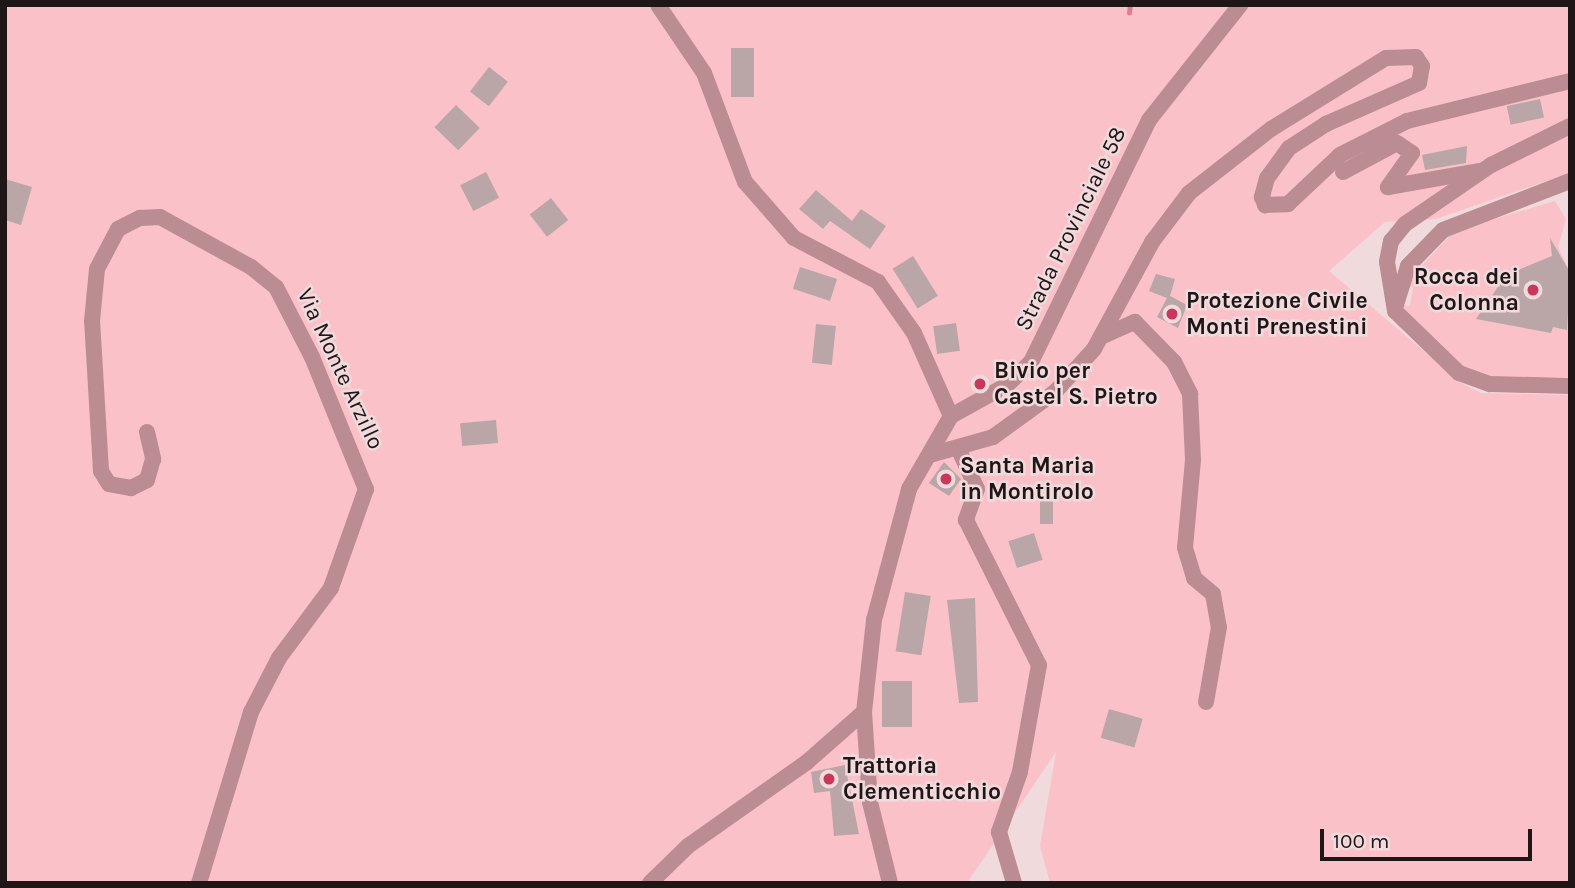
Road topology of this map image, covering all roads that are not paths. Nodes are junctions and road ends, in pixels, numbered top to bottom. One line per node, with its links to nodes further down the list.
1 (658, 5): 11 (street)
2 (1240, 5): 11 (street, Strada Provinciale 58)
3 (1570, 81): 9 (street)
4 (1570, 126): 5 (street)
5 (1482, 171): 6 (street); 8 (street)
6 (1343, 172)
7 (1570, 181): 8 (street)
8 (1395, 311): 10 (street)
9 (1103, 336): 13 (street); 15 (street)
10 (1570, 386)
11 (951, 416): 14 (street)
12 (147, 432): 17 (street, Via Monte Arzillo)
13 (958, 448): 14 (street); 20 (street)
14 (930, 455): 16 (street)
15 (1206, 702)
16 (864, 712): 18 (street); 19 (street)
17 (199, 883)
18 (650, 883)
19 (890, 883)
20 (1014, 883)

